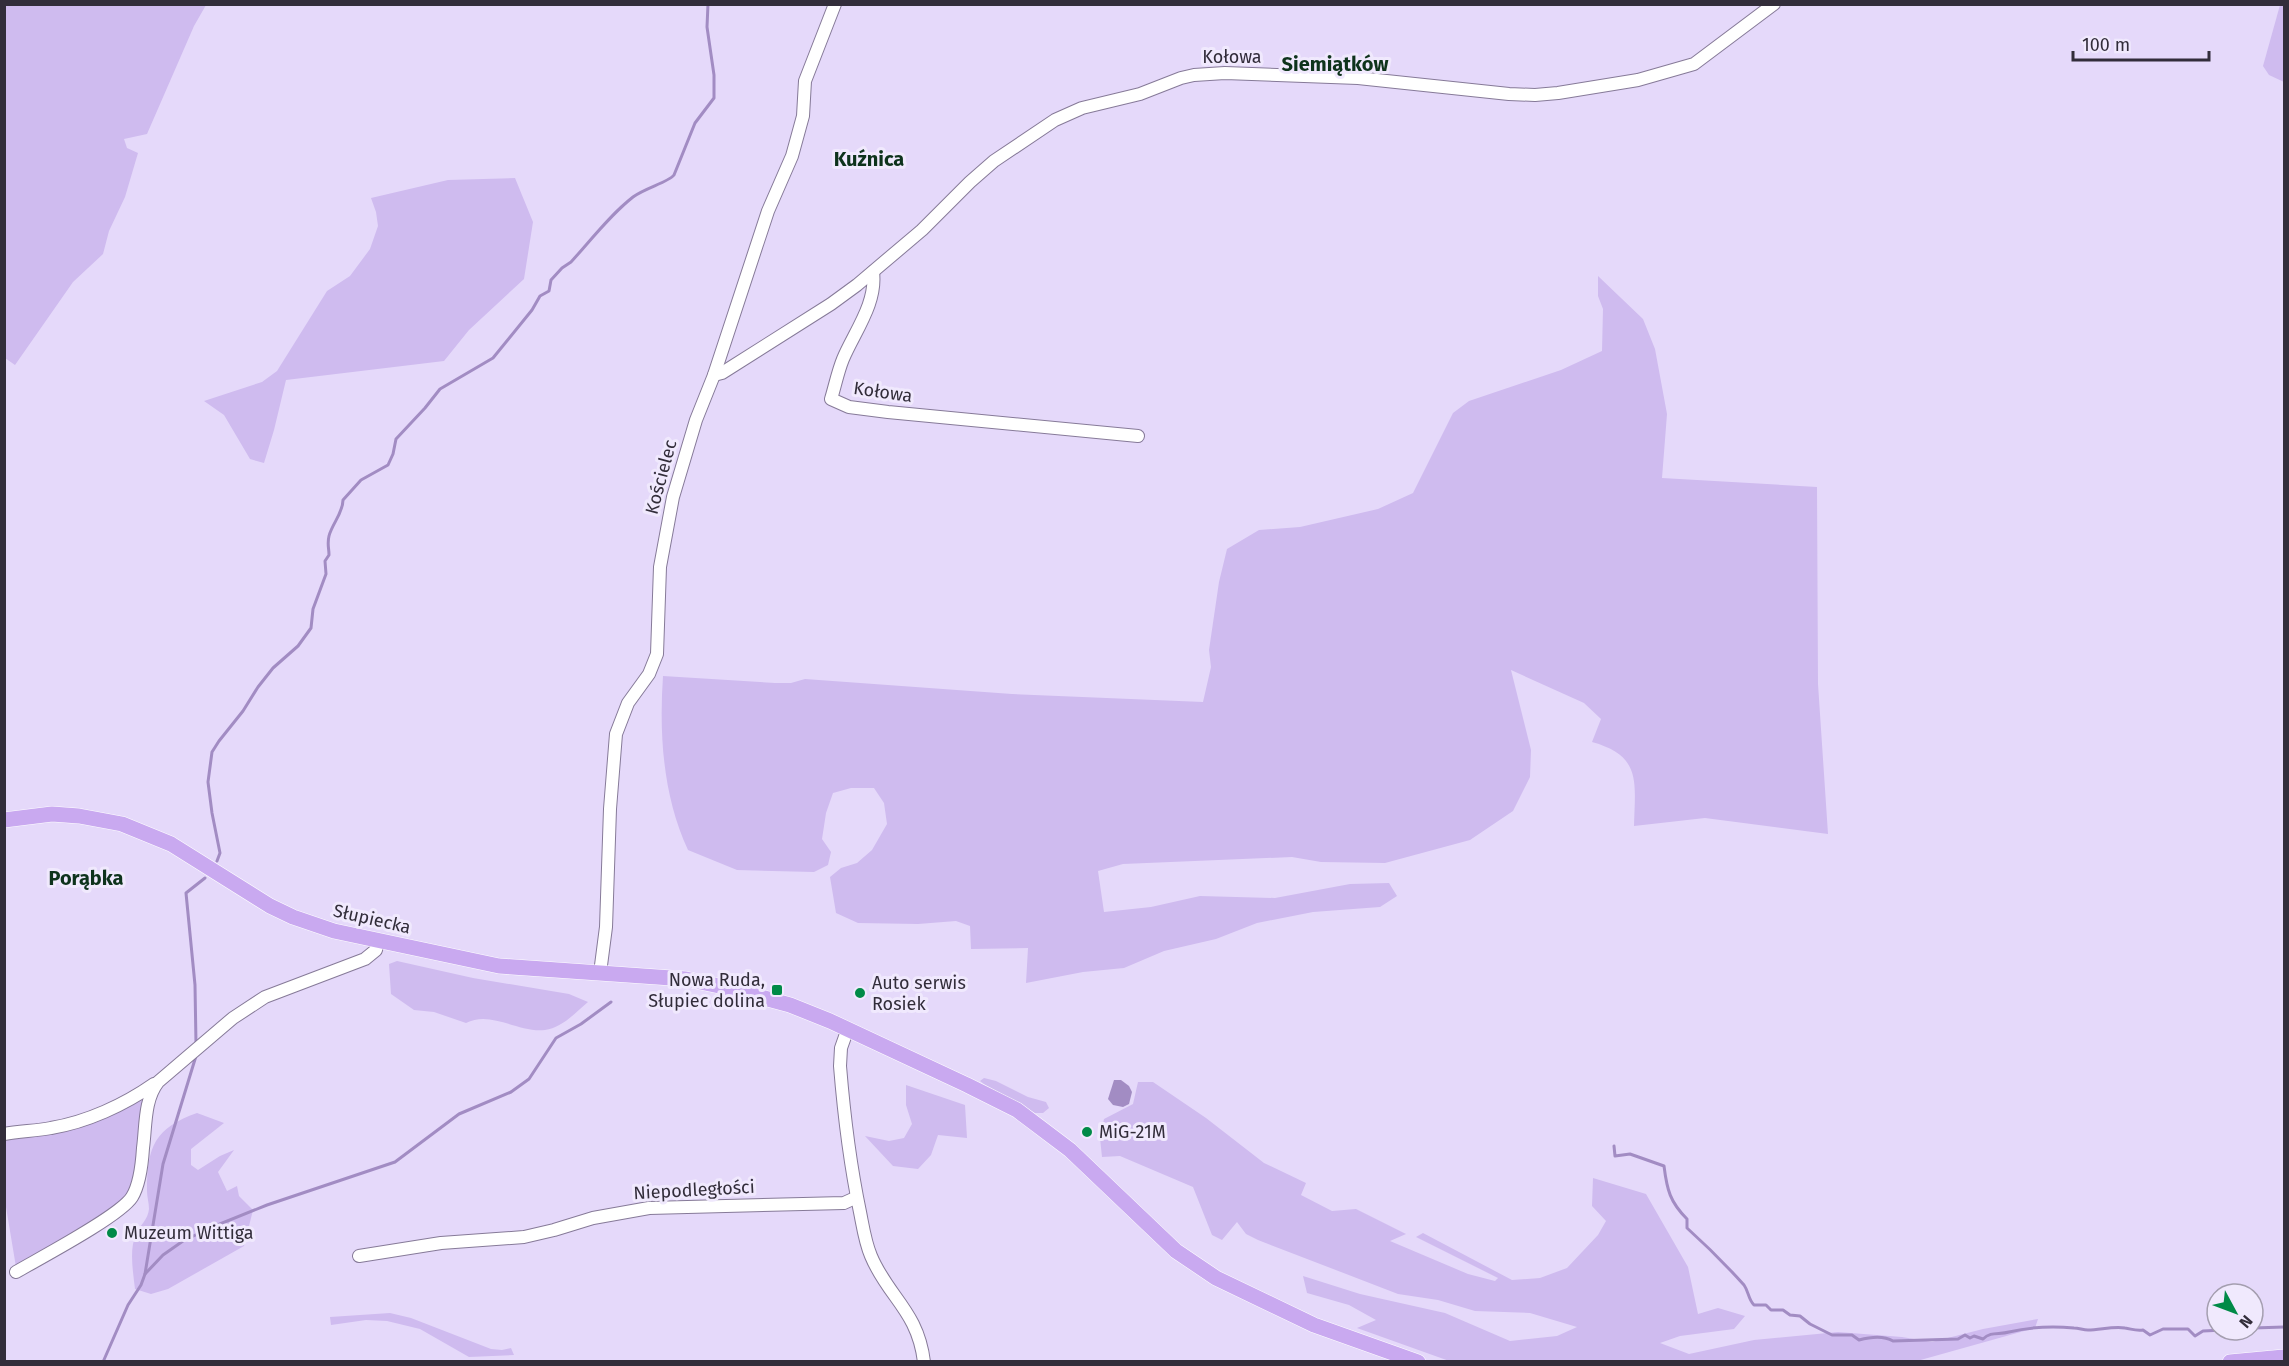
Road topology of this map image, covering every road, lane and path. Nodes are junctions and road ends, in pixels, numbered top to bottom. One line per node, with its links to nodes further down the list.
1 (835, 4): 4 (street, Kościelec)
2 (1774, 4): 3 (street, Kołowa)
3 (873, 272): 4 (street, Kołowa); 5 (street, Kołowa)
4 (714, 375): 8 (street, Kościelec)
5 (1138, 436)
6 (4, 820): 7 (main road, Słupiecka)
7 (378, 941): 8 (main road, Słupiecka); 10 (street)
8 (600, 973): 9 (main road, Słupiecka)
9 (847, 1031): 12 (street); 17 (main road, Słupiecka)
10 (158, 1082): 11 (street); 14 (street)
11 (4, 1134)
12 (855, 1198): 13 (street, Niepodległości); 16 (street)
13 (359, 1256)
14 (16, 1272)
15 (2284, 1357): 18 (main road)
16 (924, 1362)
17 (1418, 1362)
18 (2230, 1362)

